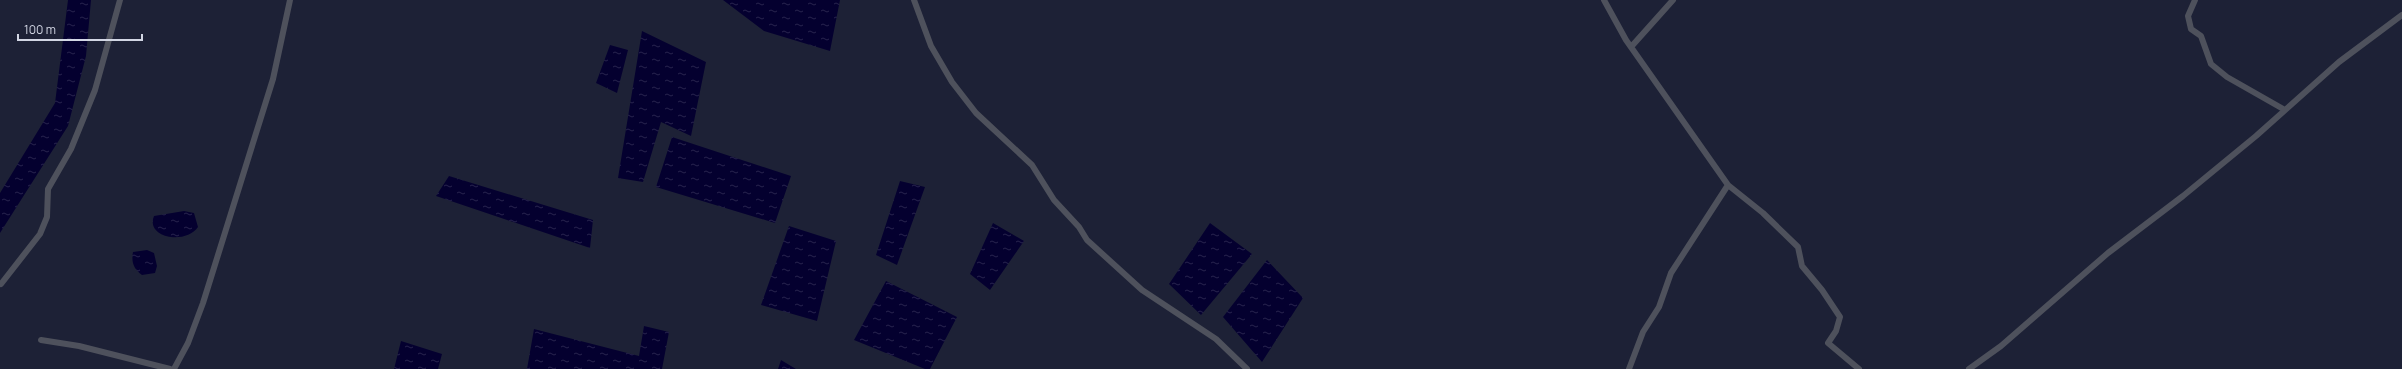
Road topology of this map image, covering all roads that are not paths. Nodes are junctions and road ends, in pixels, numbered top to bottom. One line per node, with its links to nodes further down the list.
1 (120, 0): 11 (street)
2 (290, 0): 14 (street)
3 (914, 0): 15 (street)
4 (1604, 0): 8 (street)
5 (1673, 0): 8 (street)
6 (2195, 0): 9 (street)
7 (2402, 15): 9 (street)
8 (1631, 47): 10 (street)
9 (2285, 110): 18 (street)
10 (1728, 185): 16 (street); 17 (street)
11 (1, 284)
12 (41, 340): 13 (street)
13 (170, 369)
14 (174, 369)
15 (1247, 369)
16 (1628, 369)
17 (1859, 369)
18 (1969, 369)

